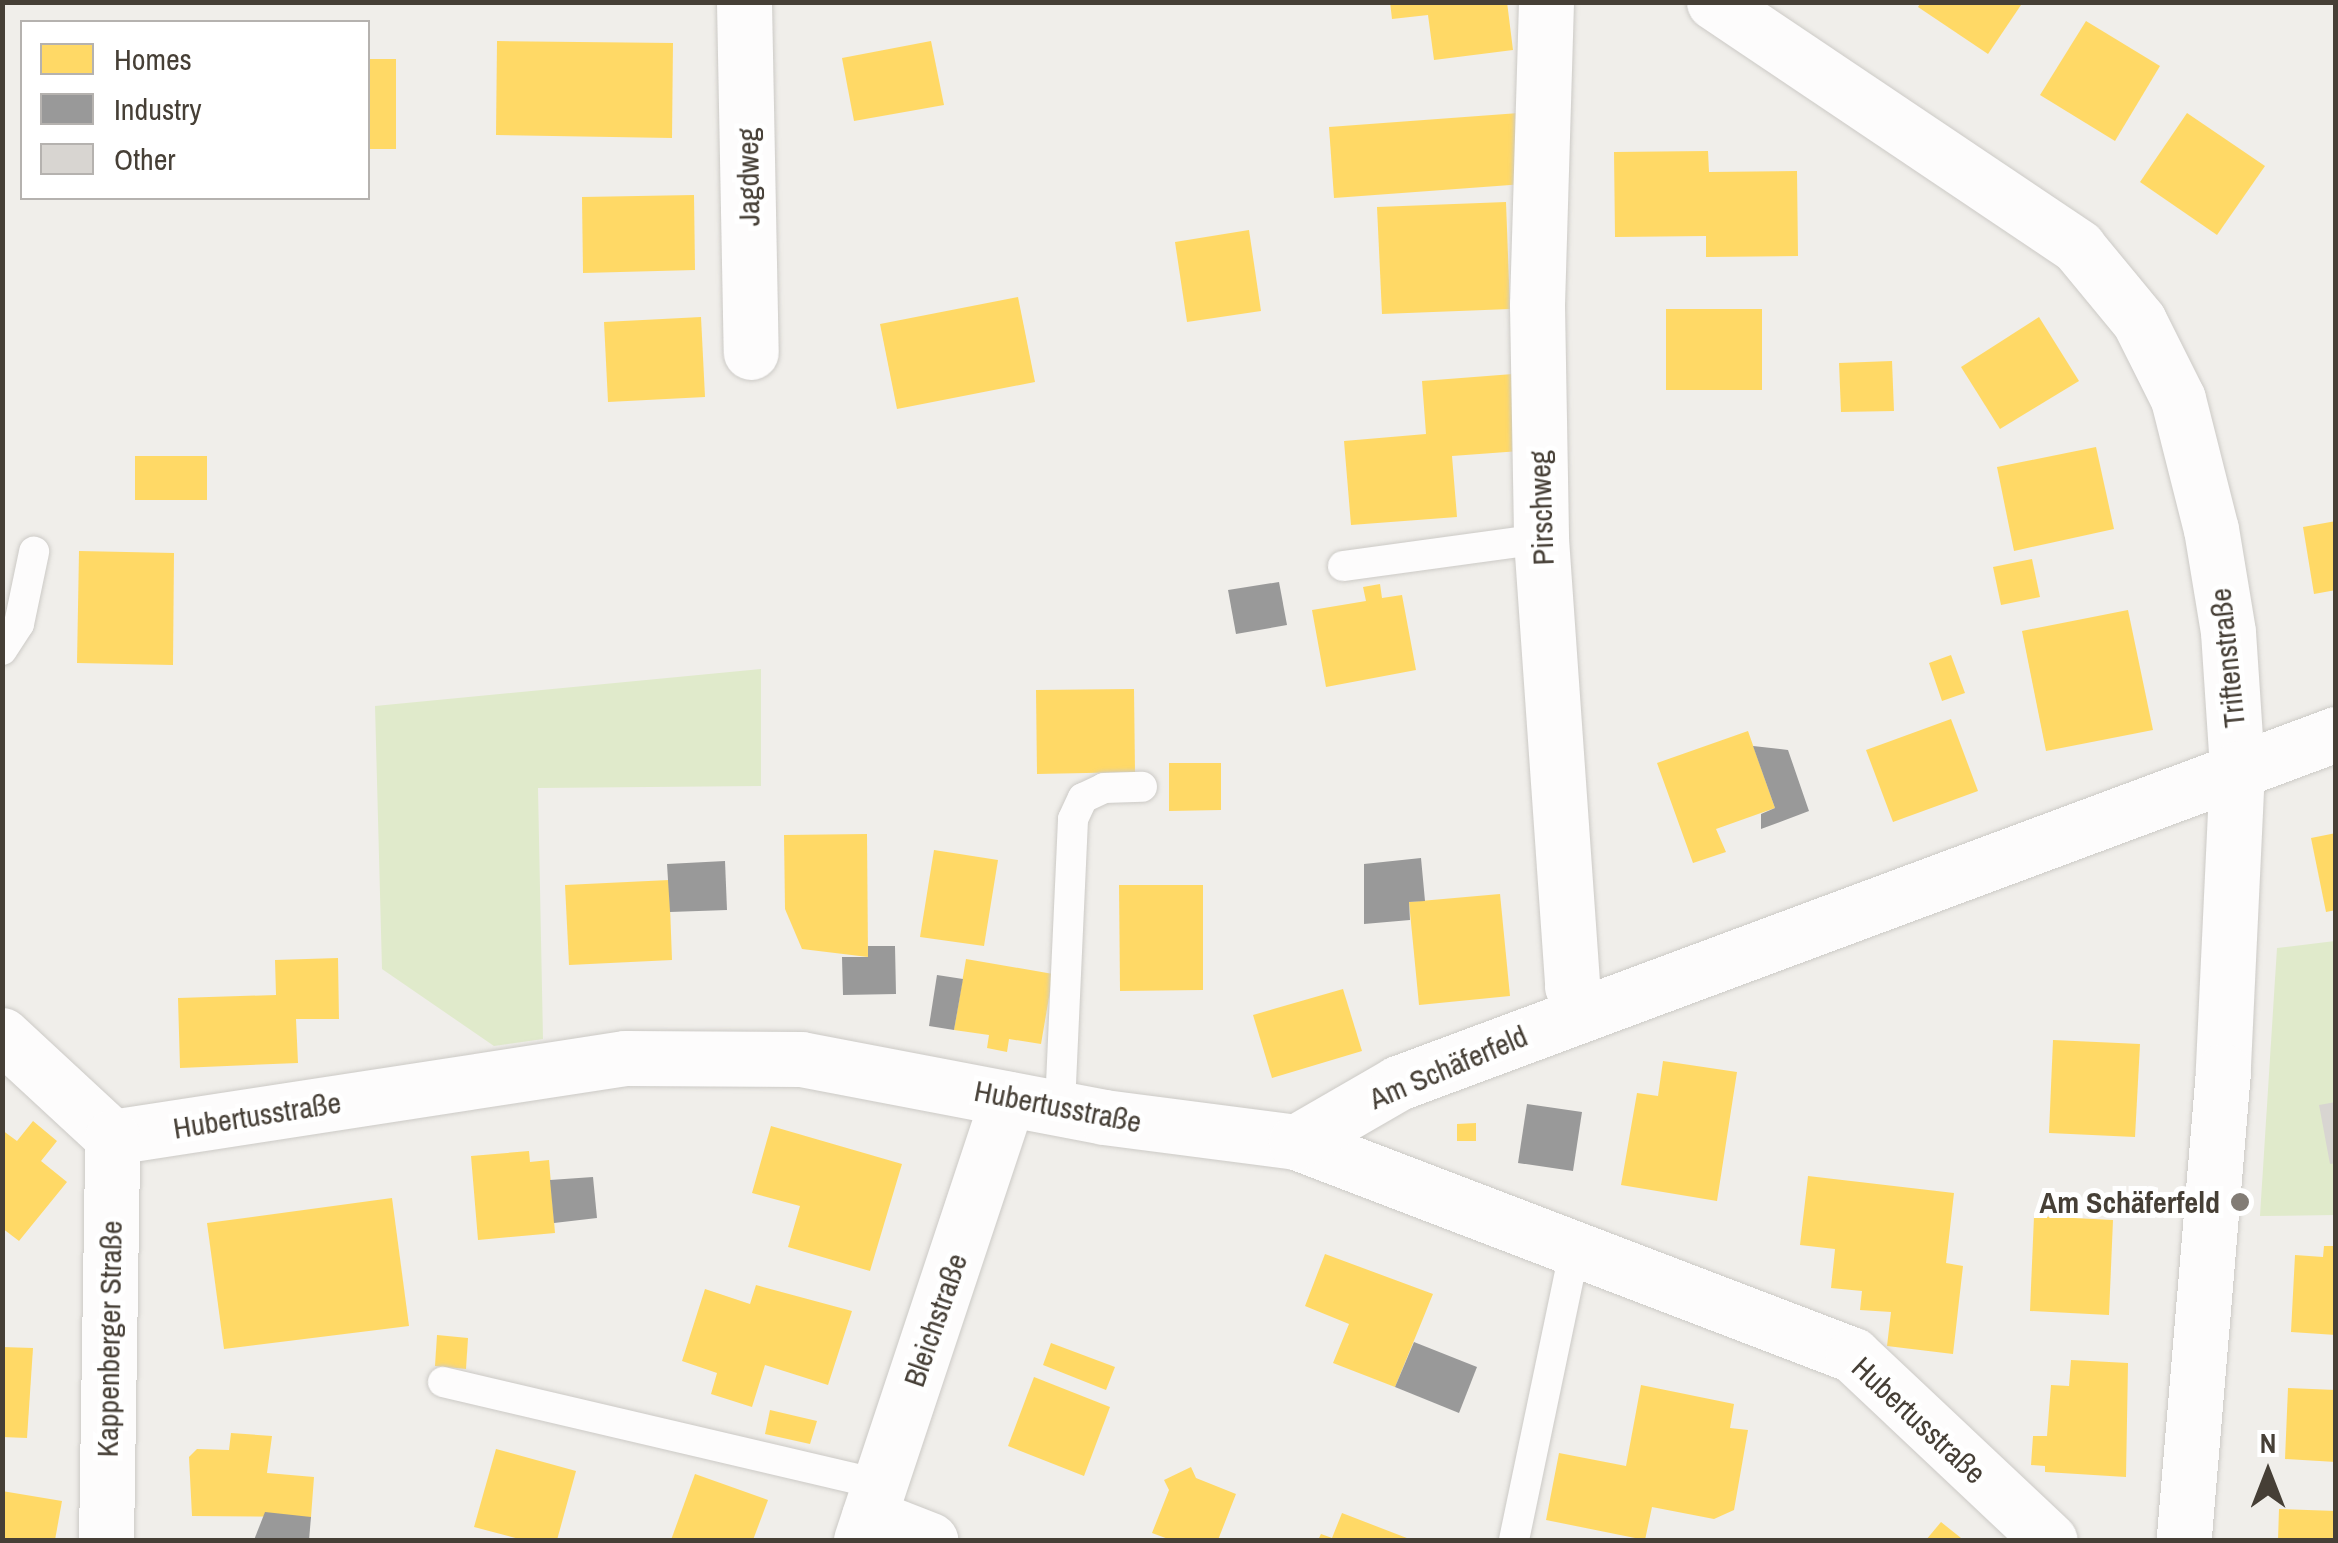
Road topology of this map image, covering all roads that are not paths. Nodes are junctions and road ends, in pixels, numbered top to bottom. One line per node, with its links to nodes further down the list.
1 (744, 2): 4 (street, Jagdweg)
2 (1546, 2): 5 (street, Pirschweg)
3 (1714, 2): 10 (street, Triftenstraße)
4 (751, 352)
5 (1541, 539): 7 (lane); 12 (street, Pirschweg)
6 (34, 552): 8 (lane)
7 (1343, 566)
8 (2, 650)
9 (2336, 734): 10 (street, Am Schäferfeld)
10 (2236, 769): 12 (street, Am Schäferfeld); 24 (street, Triftenstraße)
11 (1142, 787): 14 (lane)
12 (1584, 1011): 16 (street, Am Schäferfeld)
13 (2, 1035): 15 (street)
14 (1030, 1103): 15 (street, Hubertusstraße); 16 (street, Hubertusstraße); 19 (street, Bleichstraße)
15 (112, 1137): 20 (street, Kappenberger Straße)
16 (1296, 1142): 17 (street, Hubertusstraße)
17 (1576, 1244): 22 (lane); 23 (street, Hubertusstraße)
18 (443, 1382): 19 (lane)
19 (869, 1514): 21 (street)
20 (106, 1540)
21 (930, 1540)
22 (1514, 1540)
23 (2049, 1540)
24 (2184, 1540)

